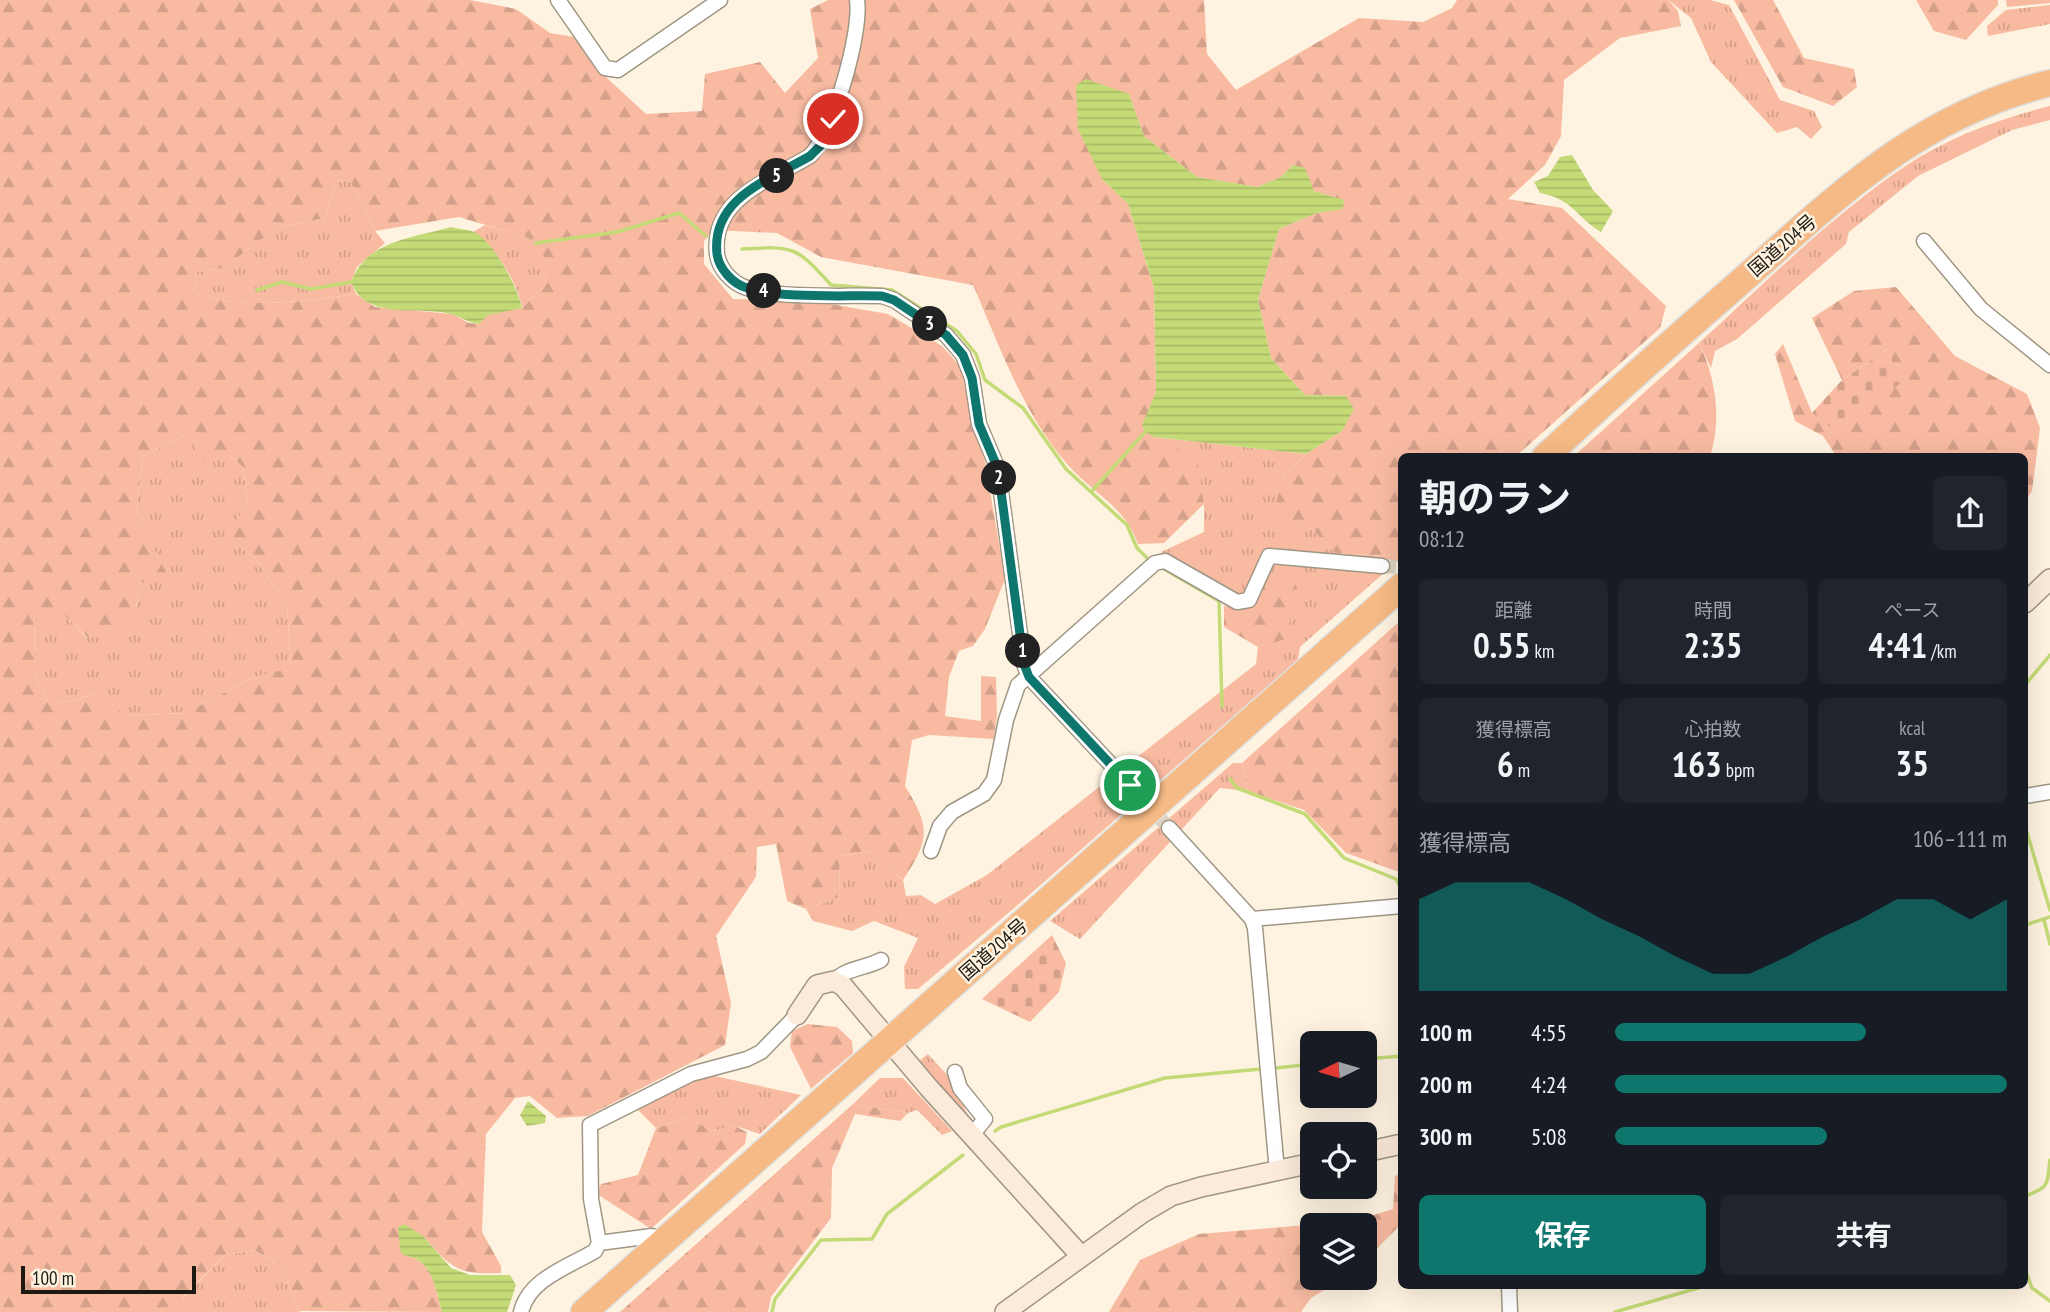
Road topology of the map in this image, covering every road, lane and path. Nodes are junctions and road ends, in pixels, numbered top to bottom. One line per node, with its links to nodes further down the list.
1 (558, 0): 2 (street)
2 (720, 0)
3 (857, 0): 12 (street)
4 (2050, 83): 7 (highway, 国道204号)
5 (1924, 241): 6 (street)
6 (2050, 365)
7 (1550, 453)
8 (1382, 566): 12 (street)
9 (2050, 579): 11 (street)
10 (1398, 590): 23 (highway, 国道204号)
11 (2028, 600)
12 (1029, 677): 13 (street); 17 (street)
13 (1130, 785)
14 (2050, 792): 15 (street)
15 (2028, 796)
16 (1169, 828): 19 (street)
17 (931, 851)
18 (1398, 906): 19 (street)
19 (1252, 919): 29 (street)
20 (881, 960): 21 (street)
21 (834, 981): 22 (street); 23 (street)
22 (797, 1015): 31 (street)
23 (889, 1040): 25 (street); 30 (highway, 国道204号)
24 (955, 1072): 25 (street)
25 (972, 1135): 32 (street)
26 (1398, 1145): 27 (street)
27 (1377, 1149)
28 (1300, 1166): 29 (street)
29 (1277, 1171): 32 (street)
30 (666, 1241): 31 (street); 35 (highway, 国道204号)
31 (600, 1243): 34 (street)
32 (1081, 1256): 36 (street)
33 (1509, 1289): 37 (street)
34 (521, 1312)
35 (584, 1312)
36 (1004, 1312)
37 (1510, 1312)

